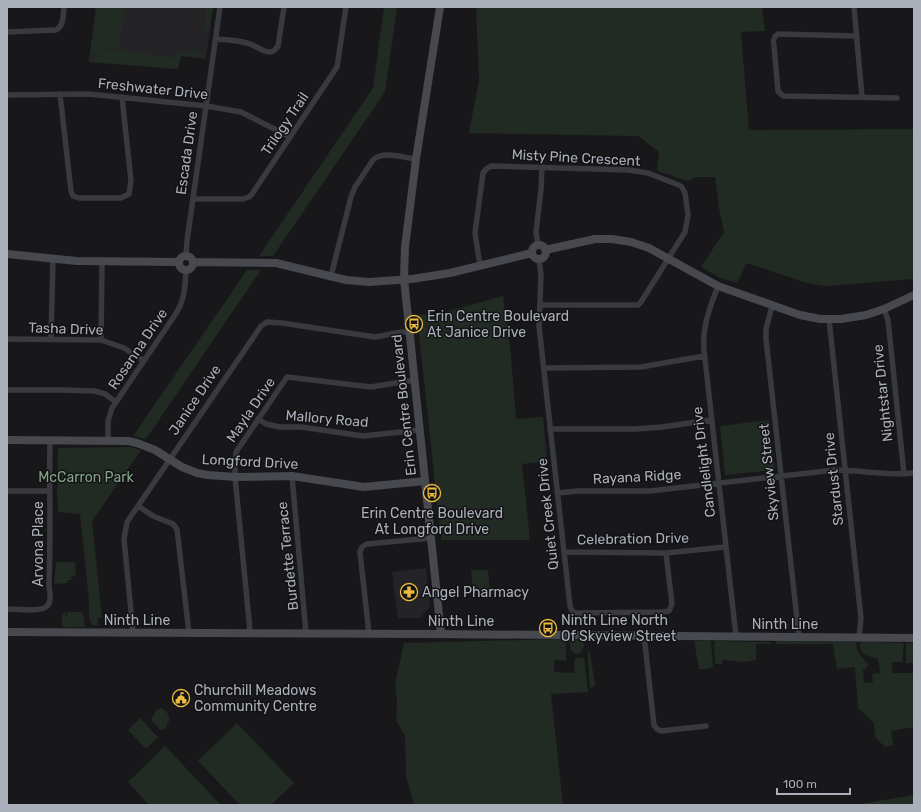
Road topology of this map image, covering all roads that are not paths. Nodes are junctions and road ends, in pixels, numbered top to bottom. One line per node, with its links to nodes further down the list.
1 (64, 7): 7 (street)
2 (220, 7): 9 (street, Escada Drive)
3 (284, 7): 9 (street)
4 (346, 7): 16 (street, Trilogy Trail)
5 (440, 7): 17 (street, Erin Centre Boulevard)
6 (854, 7): 8 (street)
7 (7, 32)
8 (856, 36): 13 (street); 13 (street)
9 (216, 39): 15 (street, Escada Drive)
10 (60, 94): 11 (street, Freshwater Drive); 12 (street, Freshwater Drive); 12 (street)
11 (7, 95)
12 (122, 96): 15 (street, Freshwater Drive)
13 (862, 97): 14 (street)
14 (897, 98)
15 (206, 106): 16 (street, Freshwater Drive); 19 (street, Escada Drive)
16 (290, 137): 19 (street, Trilogy Trail)
17 (416, 159): 33 (street); 34 (street, Erin Centre Boulevard)
18 (542, 167): 20 (street); 27 (street, Misty Pine Crescent); 31 (street, Misty Pine Crescent)
19 (193, 199): 24 (street, Escada Drive)
20 (537, 244): 21 (street); 22 (street)
21 (545, 250): 26 (street); 27 (street)
22 (532, 253): 26 (street); 31 (street)
23 (7, 254): 25 (street)
24 (186, 255): 29 (street); 30 (street)
25 (52, 259): 28 (street); 43 (street)
26 (539, 259): 37 (street, Quiet Creek Drive)
27 (669, 259): 35 (street); 37 (street)
28 (102, 262): 29 (street); 44 (street)
29 (179, 262): 32 (street)
30 (193, 262): 32 (street); 33 (street)
31 (480, 265): 34 (street)
32 (186, 270): 46 (street, Rosanna Drive)
33 (331, 276): 34 (street)
34 (404, 279): 41 (street, Erin Centre Boulevard)
35 (718, 286): 38 (street); 45 (street, Candlelight Drive)
36 (914, 295): 39 (street)
37 (540, 305): 47 (street, Quiet Creek Drive)
38 (772, 306): 40 (street); 63 (street, Skyview Street)
39 (884, 309): 40 (street); 61 (street, Nightstar Drive)
40 (829, 319): 59 (street, Stardust Drive)
41 (410, 332): 48 (street, Erin Centre Boulevard); 58 (street, Janice Drive)
42 (7, 339): 43 (street, Tasha Drive)
43 (51, 340): 44 (street, Tasha Drive)
44 (102, 340): 46 (street, Tasha Drive)
45 (704, 356): 47 (street); 52 (street, Candlelight Drive)
46 (144, 361): 50 (street, Rosanna Drive)
47 (544, 368): 54 (street, Quiet Creek Drive)
48 (415, 381): 51 (street, Mayla Drive); 53 (street, Erin Centre Boulevard)
49 (7, 390): 50 (street)
50 (116, 402): 57 (street, Rosanna Drive)
51 (258, 420): 53 (street, Mallory Road); 64 (street, Mayla Drive)
52 (711, 420): 54 (street); 66 (street, Candlelight Drive)
53 (420, 430): 65 (street, Erin Centre Boulevard)
54 (550, 430): 69 (street, Quiet Creek Drive)
55 (7, 440): 56 (street, Longford Drive)
56 (50, 440): 57 (street, Longford Drive); 68 (street, Arvona Place)
57 (108, 440): 58 (street, Longford Drive)
58 (170, 459): 64 (street, Longford Drive); 70 (street, Janice Drive)
59 (845, 470): 61 (street, Rayana Ridge); 63 (street, Rayana Ridge); 86 (street, Stardust Drive)
60 (914, 473): 61 (street, Rayana Ridge)
61 (904, 474)
62 (292, 476): 64 (street, Longford Drive); 65 (street, Longford Drive); 80 (street, Burdette Terrace)
63 (781, 476): 66 (street, Rayana Ridge); 85 (street, Skyview Street)
64 (235, 477): 79 (street, Mayla Drive)
65 (425, 481): 71 (street, Erin Centre Boulevard)
66 (718, 483): 69 (street, Rayana Ridge); 72 (street, Candlelight Drive)
67 (7, 491): 68 (street)
68 (49, 491): 75 (street, Arvona Place)
69 (558, 493): 73 (street, Quiet Creek Drive)
70 (138, 506): 77 (street, Janice Drive); 78 (street)
71 (431, 538): 81 (street); 82 (street, Erin Centre Boulevard)
72 (725, 547): 74 (street, Celebration Drive); 84 (street, Candlelight Drive)
73 (564, 552): 74 (street, Celebration Drive); 74 (street, Quiet Creek Drive)
74 (666, 554)
75 (7, 609)
76 (7, 632): 77 (street, Ninth Line)
77 (133, 632): 78 (street, Ninth Line)
78 (189, 633): 79 (street, Ninth Line)
79 (250, 633): 80 (street, Ninth Line)
80 (306, 634): 81 (street, Ninth Line)
81 (369, 634): 82 (street, Ninth Line)
82 (442, 634): 83 (street, Ninth Line)
83 (644, 636): 84 (street, Ninth Line); 88 (street)
84 (736, 636): 85 (street, Ninth Line)
85 (799, 637): 86 (street, Ninth Line)
86 (859, 637): 87 (street, Ninth Line)
87 (914, 638)
88 (706, 726)

